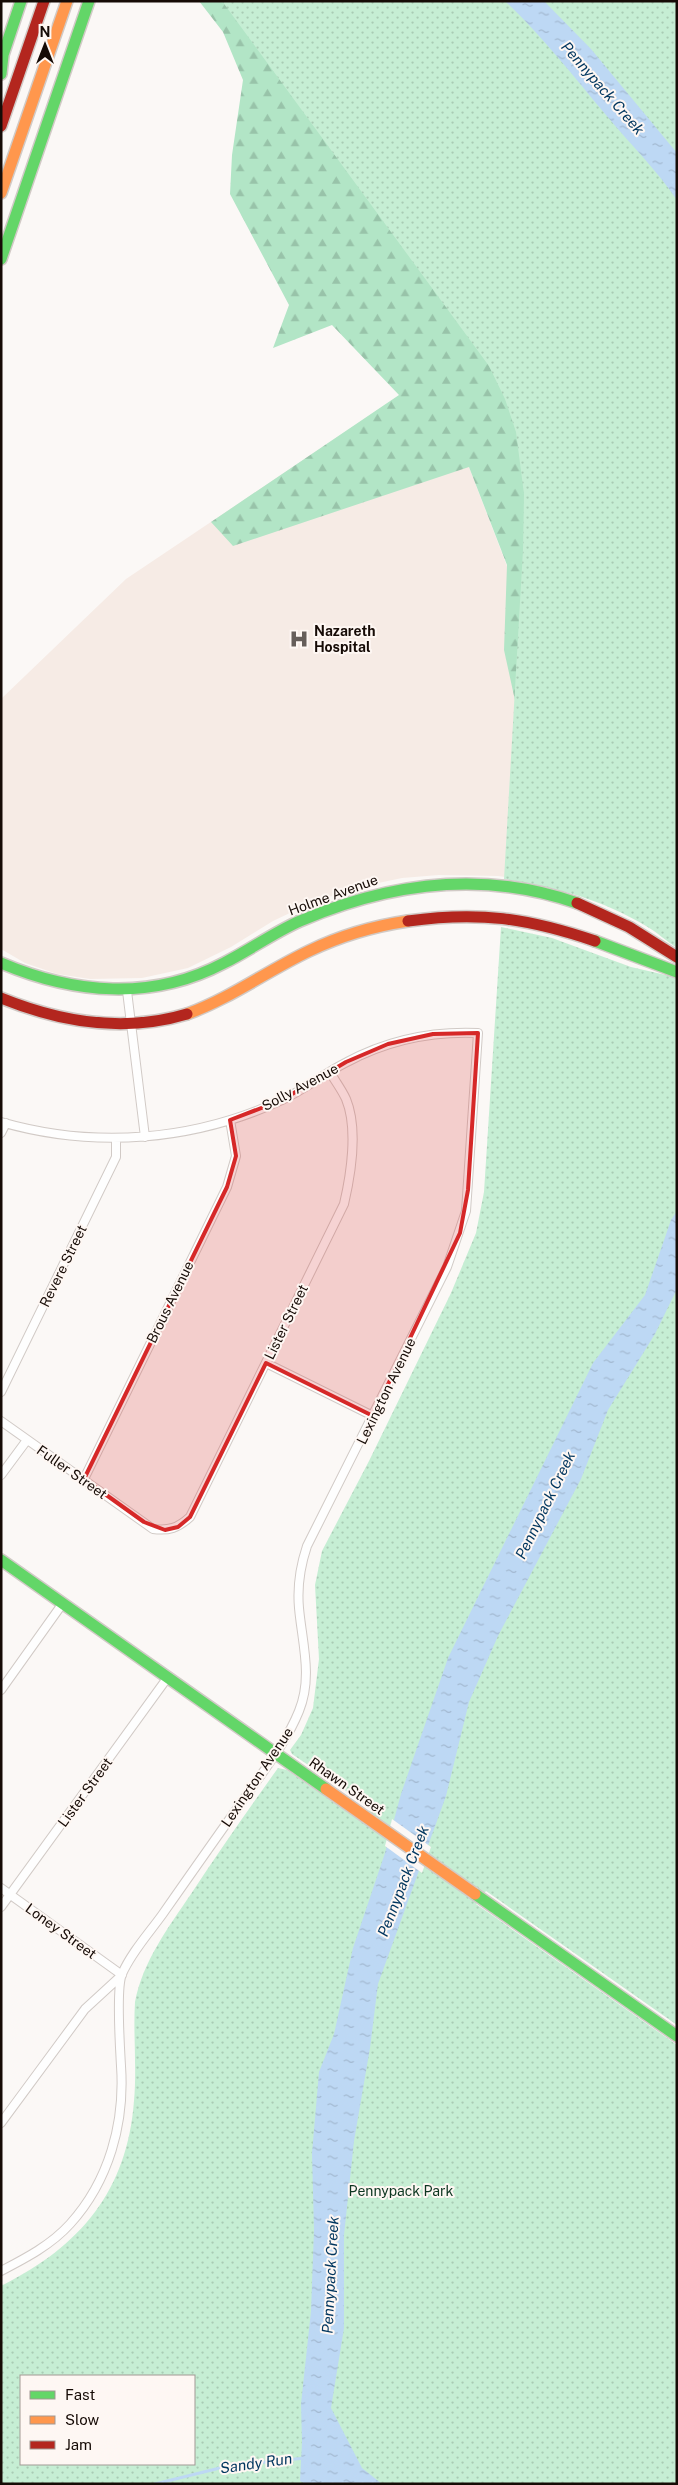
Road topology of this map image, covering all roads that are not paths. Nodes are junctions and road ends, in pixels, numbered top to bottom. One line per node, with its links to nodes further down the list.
1 (21, 1): 5 (main road)
2 (44, 1): 7 (main road)
3 (67, 1): 8 (main road)
4 (89, 1): 9 (main road)
5 (2, 59): 6 (main road)
6 (1, 74)
7 (1, 126)
8 (1, 193)
9 (1, 259)
10 (677, 957): 13 (main road, Holme Avenue)
11 (1, 964): 13 (main road, Holme Avenue)
12 (677, 972): 15 (main road)
13 (127, 991): 15 (street)
14 (1, 998): 15 (main road)
15 (131, 1024): 21 (street)
16 (478, 1033): 17 (street, Solly Avenue); 25 (street, Lexington Avenue)
17 (330, 1072): 18 (street, Solly Avenue); 23 (street, Lister Street)
18 (230, 1120): 21 (street, Solly Avenue); 29 (street, Brous Avenue)
19 (4, 1122): 20 (street); 22 (street, Solly Avenue)
20 (1, 1133)
21 (145, 1136): 22 (street, Solly Avenue)
22 (116, 1139): 24 (street, Revere Street)
23 (266, 1363): 25 (street); 30 (street, Lister Street)
24 (1, 1392)
25 (373, 1416): 35 (street, Lexington Avenue)
26 (1, 1421): 27 (street, Fuller Street)
27 (27, 1440): 28 (street); 29 (street, Fuller Street)
28 (1, 1475)
29 (84, 1479): 30 (street, Fuller Street)
30 (144, 1522)
31 (1, 1560): 32 (main road, Rhawn Street)
32 (63, 1603): 33 (main road, Rhawn Street); 34 (street)
33 (168, 1677): 35 (main road, Rhawn Street); 37 (street, Lister Street)
34 (1, 1690)
35 (276, 1754): 39 (street, Lexington Avenue); 40 (main road, Rhawn Street)
36 (1, 1888): 37 (street, Loney Street)
37 (10, 1894): 38 (street, Lister Street); 39 (street, Loney Street)
38 (1, 1907)
39 (122, 1975): 41 (street); 42 (street, Lexington Avenue)
40 (677, 2036)
41 (1, 2122)
42 (1, 2271)

